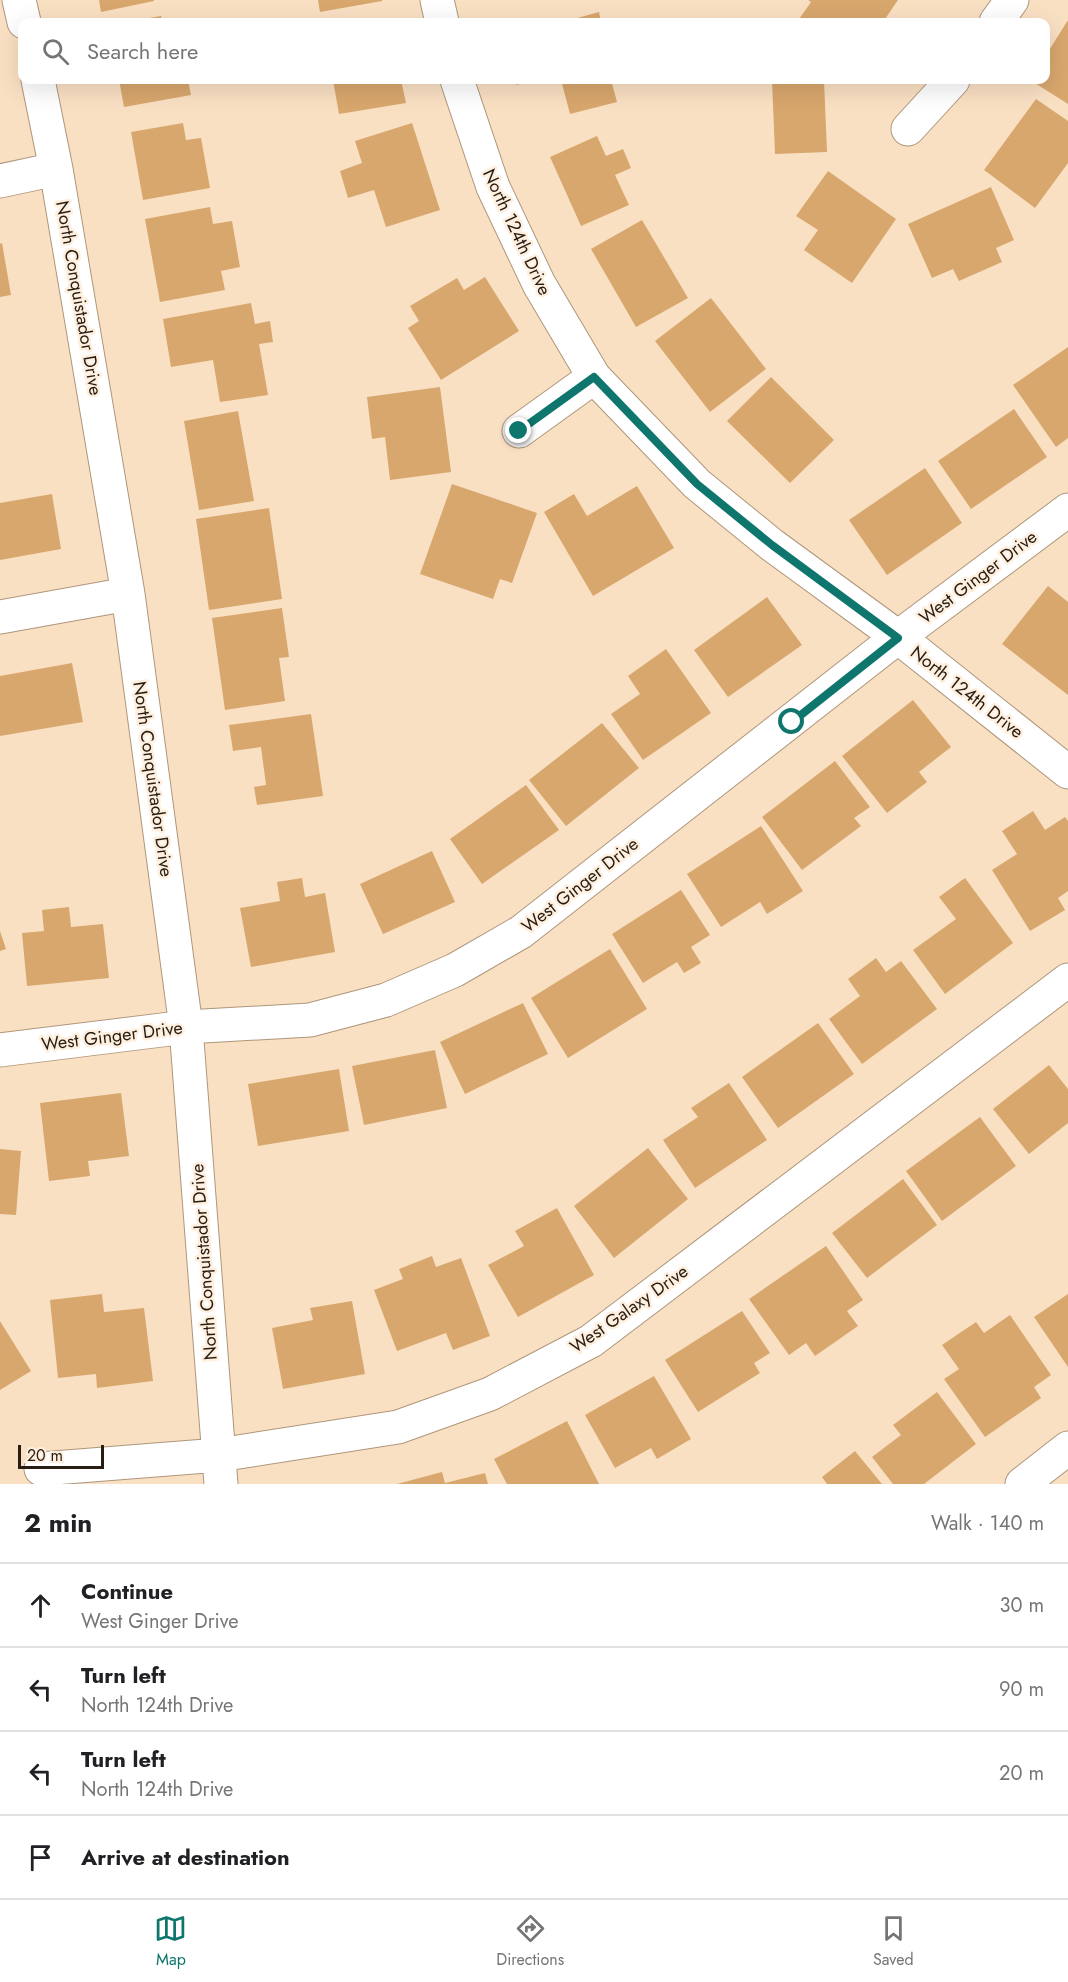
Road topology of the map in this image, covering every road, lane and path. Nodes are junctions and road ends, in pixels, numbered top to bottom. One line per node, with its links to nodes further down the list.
1 (19, 0): 4 (street)
2 (437, 0): 5 (street)
3 (1012, 0): 6 (street)
4 (23, 18)
5 (441, 18)
6 (999, 18)
7 (39, 84): 11 (street, North Conquistador Drive)
8 (458, 84): 13 (street, North 124th Drive)
9 (949, 84): 10 (street)
10 (909, 129)
11 (56, 169): 12 (street); 16 (street, North Conquistador Drive)
12 (0, 181)
13 (594, 377): 14 (street); 18 (street, North 124th Drive)
14 (519, 431)
15 (1068, 510): 18 (street, West Ginger Drive)
16 (128, 594): 17 (street); 21 (street, North Conquistador Drive)
17 (0, 617)
18 (898, 638): 19 (street, North 124th Drive); 21 (street, West Ginger Drive)
19 (1068, 772)
20 (1068, 980): 25 (street, West Galaxy Drive)
21 (186, 1027): 22 (street, West Ginger Drive); 25 (street, North Conquistador Drive)
22 (0, 1050)
23 (1068, 1448): 26 (street)
24 (41, 1469): 25 (street, West Galaxy Drive)
25 (220, 1469)
26 (1022, 1484)

